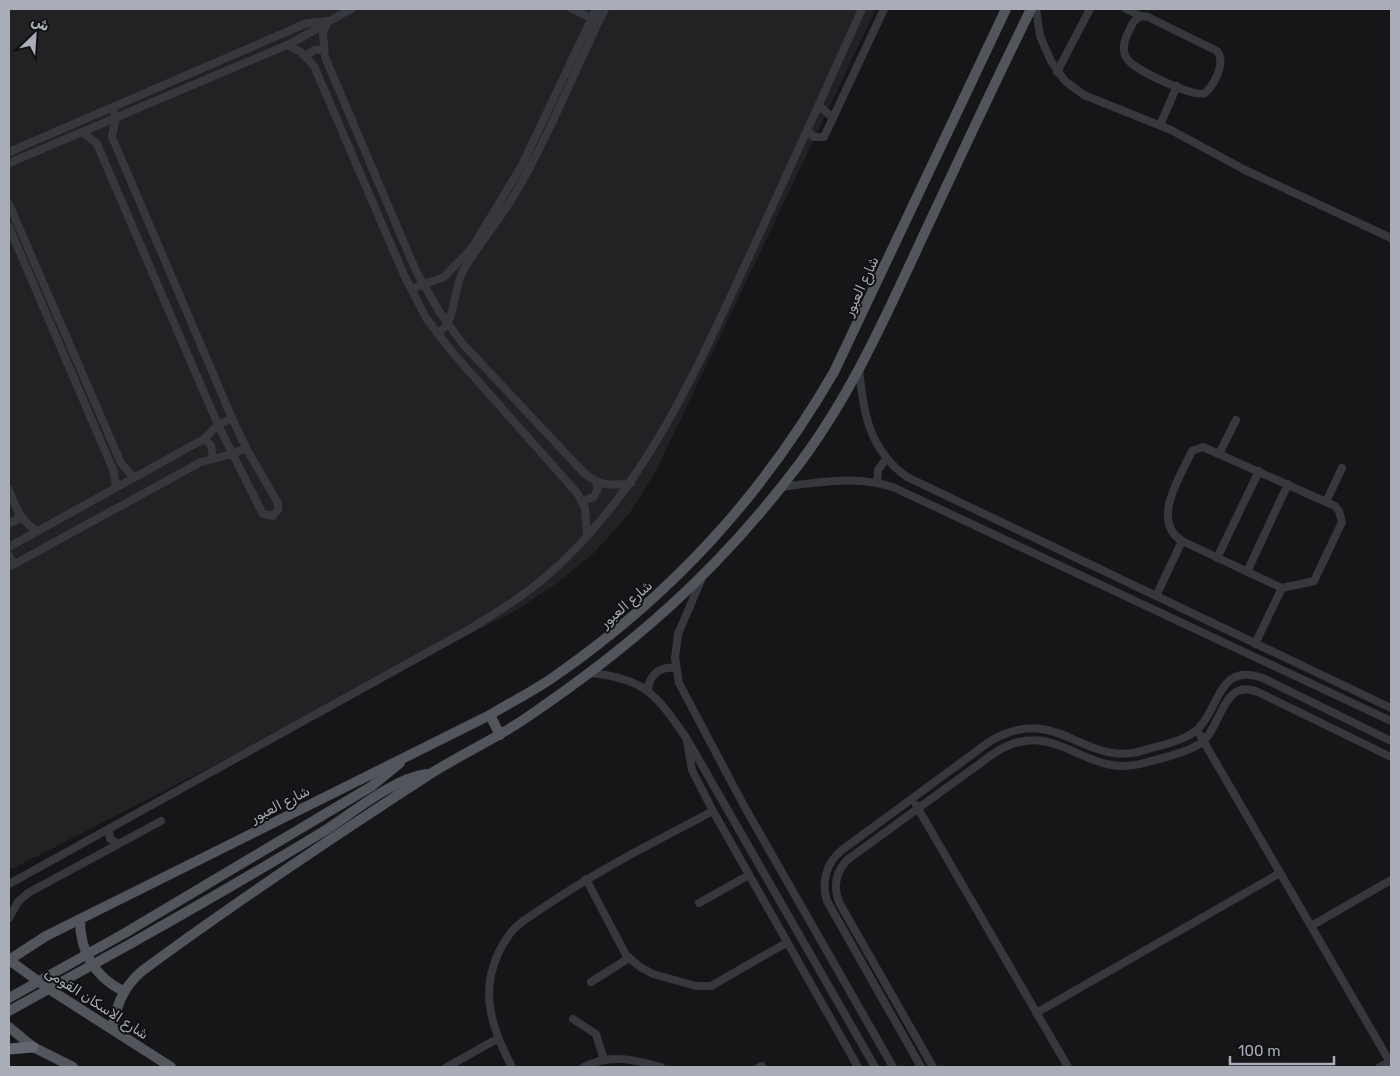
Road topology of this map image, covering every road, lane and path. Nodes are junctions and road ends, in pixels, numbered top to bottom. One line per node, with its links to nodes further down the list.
1 (352, 9): 14 (street)
2 (572, 9): 13 (street)
3 (596, 9): 13 (street)
4 (605, 9): 13 (street)
5 (862, 9): 20 (street)
6 (884, 9): 23 (street)
7 (1006, 9): 93 (main road, شارع العبور)
8 (1031, 9): 49 (main road)
9 (1036, 9): 18 (street)
10 (1090, 9): 18 (street)
11 (1126, 9): 12 (street)
12 (1141, 16): 19 (street); 19 (street)
13 (595, 20): 24 (street)
14 (328, 21): 15 (street); 16 (street); 21 (street)
15 (287, 45): 17 (street); 22 (street)
16 (324, 49): 17 (street); 26 (street)
17 (306, 56): 29 (street)
18 (1057, 72): 25 (street)
19 (1177, 86): 25 (street)
20 (819, 106): 23 (street); 27 (street)
21 (112, 108): 22 (street); 32 (street)
22 (116, 117): 28 (street); 30 (street)
23 (832, 118): 27 (street)
24 (546, 124): 41 (street); 42 (street)
25 (1160, 125): 40 (street)
26 (357, 130): 29 (street); 34 (street)
27 (807, 131): 65 (street)
28 (82, 132): 31 (street); 33 (street)
29 (345, 135): 35 (street)
30 (112, 137): 31 (street); 50 (street)
31 (97, 144): 52 (street)
32 (9, 152)
33 (9, 163)
34 (376, 176): 35 (street); 37 (street)
35 (364, 181): 39 (street)
36 (9, 204): 47 (street)
37 (396, 226): 39 (street); 43 (street)
38 (9, 227): 48 (street)
39 (385, 230): 44 (street)
40 (1391, 238)
41 (450, 273): 42 (street); 43 (street)
42 (458, 281): 45 (street)
43 (424, 284): 44 (street); 45 (street)
44 (411, 290): 46 (street)
45 (448, 324): 46 (street); 64 (street)
46 (437, 333): 71 (street)
47 (72, 348): 48 (street); 59 (street)
48 (63, 353): 62 (street)
49 (859, 368): 58 (street); 69 (main road)
50 (232, 418): 52 (street); 54 (street)
51 (1236, 420): 55 (street)
52 (218, 425): 53 (street); 56 (street)
53 (204, 439): 57 (street); 63 (street)
54 (246, 448): 56 (street); 56 (street)
55 (1220, 452): 61 (street); 79 (street)
56 (232, 454): 57 (street)
57 (214, 458): 77 (street)
58 (886, 459): 66 (street); 87 (street)
59 (124, 467): 62 (street); 63 (street)
60 (1342, 468): 72 (street)
61 (1259, 471): 67 (street); 82 (street)
62 (114, 472): 68 (street)
63 (134, 478): 68 (street)
64 (596, 482): 65 (street); 71 (street)
65 (630, 483): 78 (street)
66 (877, 483): 69 (street); 94 (street)
67 (1288, 484): 72 (street); 84 (street)
68 (116, 488): 74 (street)
69 (781, 488): 85 (main road)
70 (9, 490): 73 (street)
71 (582, 501): 78 (street)
72 (1326, 502): 86 (street)
73 (19, 514): 75 (street); 76 (street)
74 (55, 521): 76 (street); 77 (street)
75 (9, 523)
76 (38, 531): 80 (street)
77 (64, 536): 83 (street)
78 (587, 536): 107 (street)
79 (1182, 541): 82 (street); 87 (street)
80 (9, 547)
81 (9, 555): 83 (street)
82 (1217, 558): 84 (street)
83 (11, 566)
84 (1247, 572): 86 (street)
85 (702, 578): 89 (street); 90 (main road)
86 (1282, 588): 88 (street)
87 (1156, 596): 88 (street)
88 (1255, 644): 92 (street)
89 (676, 668): 91 (street); 146 (street)
90 (590, 672): 91 (street); 96 (main road)
91 (648, 690): 97 (street)
92 (1391, 708)
93 (490, 715): 96 (main road); 100 (main road, شارع العبور)
94 (1391, 721)
95 (1197, 730): 98 (street); 99 (street); 103 (street)
96 (500, 735): 102 (main road)
97 (687, 740): 105 (street); 145 (street)
98 (1204, 741): 101 (street); 104 (street); 109 (street)
99 (1391, 741)
100 (406, 756): 116 (main road, شارع العبور); 125 (main road, bridge)
101 (1391, 757)
102 (431, 773): 124 (main road); 126 (main road, bridge)
103 (912, 800): 104 (street); 119 (street)
104 (918, 809): 118 (street); 127 (street)
105 (712, 811): 110 (street); 111 (street)
106 (161, 821): 108 (street)
107 (109, 829): 108 (street); 113 (street)
108 (118, 844): 115 (street)
109 (1280, 873): 117 (street); 127 (street)
110 (748, 875): 114 (street); 120 (street)
111 (586, 879): 121 (street); 131 (street)
112 (1391, 880): 117 (street)
113 (9, 884)
114 (699, 903)
115 (9, 918)
116 (80, 920): 122 (main road, شارع العبور); 124 (main road)
117 (1311, 926): 135 (street)
118 (857, 933): 119 (street); 148 (street)
119 (848, 938): 147 (street)
120 (786, 942): 121 (street); 136 (street)
121 (629, 958): 123 (street)
122 (9, 960): 130 (main road, شارع الاسكان القومى)
123 (591, 982)
124 (124, 991): 130 (main road)
125 (9, 998)
126 (9, 1012)
127 (1036, 1013): 149 (street)
128 (573, 1018): 134 (street)
129 (9, 1027): 132 (main road)
130 (112, 1028): 139 (main road, شارع الاسكان القومى)
131 (497, 1039): 140 (street); 141 (street)
132 (33, 1047): 133 (highway); 138 (main road)
133 (9, 1049)
134 (604, 1060): 137 (street); 142 (street)
135 (1390, 1061): 150 (street)
136 (857, 1065): 144 (street)
137 (650, 1066): 143 (street)
138 (73, 1067)
139 (171, 1067)
140 (447, 1067)
141 (512, 1067)
142 (584, 1067)
143 (661, 1067)
144 (847, 1067)
145 (874, 1067)
146 (892, 1067)
147 (921, 1067)
148 (933, 1067)
149 (1068, 1067)
150 (1380, 1067)

